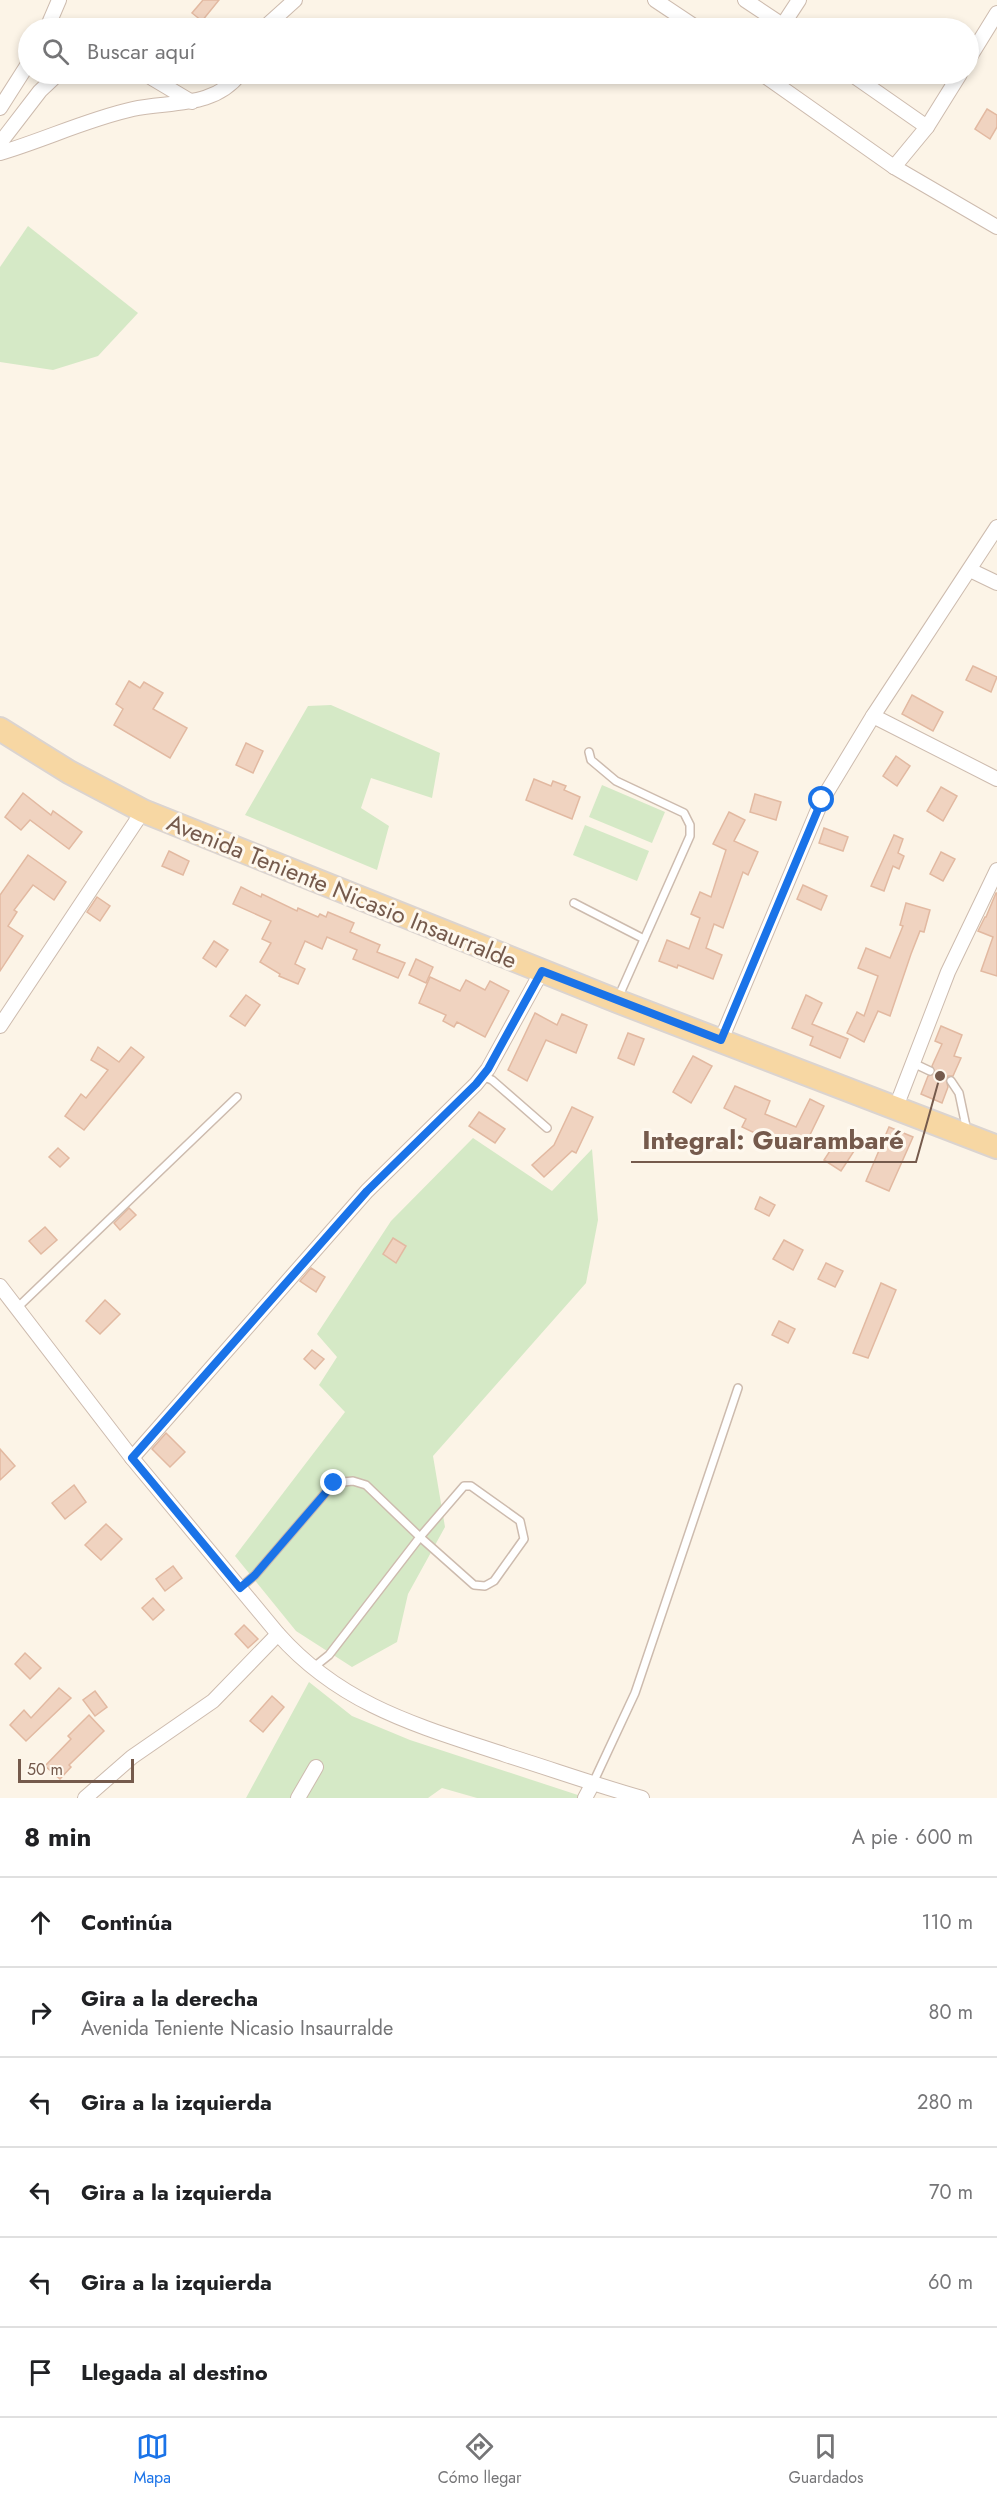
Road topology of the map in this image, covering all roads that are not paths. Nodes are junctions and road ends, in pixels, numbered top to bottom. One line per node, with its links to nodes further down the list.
1 (59, 0): 7 (street)
2 (295, 0): 8 (street)
3 (655, 0): 9 (street)
4 (745, 0): 10 (street)
5 (799, 0): 11 (street)
6 (997, 13): 12 (street)
7 (51, 18)
8 (275, 18)
9 (682, 18)
10 (772, 18)
11 (790, 18)
12 (979, 43)
13 (18, 80): 21 (street)
14 (47, 84): 23 (street)
15 (162, 84): 20 (street)
16 (228, 84): 20 (street)
17 (776, 84): 25 (street)
18 (865, 84): 22 (street)
19 (954, 84): 22 (street)
20 (192, 102): 24 (street)
21 (0, 108)
22 (927, 127): 25 (street)
23 (0, 143)
24 (0, 153)
25 (894, 167): 26 (street)
26 (997, 227)
27 (997, 527): 28 (street)
28 (970, 570): 29 (street); 30 (street)
29 (997, 583)
30 (873, 716): 33 (street); 41 (street)
31 (0, 729): 34 (main road, Avenida Teniente Nicasio Insaurralde)
32 (589, 752): 37 (lane)
33 (997, 779)
34 (143, 811): 38 (main road, Avenida Teniente Nicasio Insaurralde); 40 (street)
35 (997, 870): 42 (street)
36 (574, 903): 37 (lane)
37 (644, 939): 39 (lane)
38 (542, 971): 39 (main road, Avenida Teniente Nicasio Insaurralde); 44 (street)
39 (617, 1001): 41 (main road, Avenida Teniente Nicasio Insaurralde)
40 (0, 1026)
41 (721, 1040): 47 (main road, Avenida Teniente Nicasio Insaurralde)
42 (913, 1063): 43 (lane); 47 (street)
43 (930, 1071)
44 (483, 1076): 48 (lane); 54 (street)
45 (951, 1081): 49 (lane)
46 (237, 1097): 52 (lane)
47 (896, 1107): 49 (main road, Avenida Teniente Nicasio Insaurralde)
48 (547, 1128)
49 (968, 1136): 50 (main road, Avenida Teniente Nicasio Insaurralde)
50 (997, 1148)
51 (0, 1286): 52 (street)
52 (16, 1308): 54 (street)
53 (738, 1388): 60 (lane)
54 (132, 1458): 56 (street)
55 (420, 1537): 55 (lane); 56 (lane); 58 (lane)
56 (240, 1588): 57 (street)
57 (278, 1634): 58 (street); 61 (street)
58 (314, 1667): 60 (street)
59 (316, 1767): 62 (street)
60 (593, 1783): 63 (street); 64 (street)
61 (85, 1798)
62 (298, 1798)
63 (585, 1798)
64 (642, 1798)

